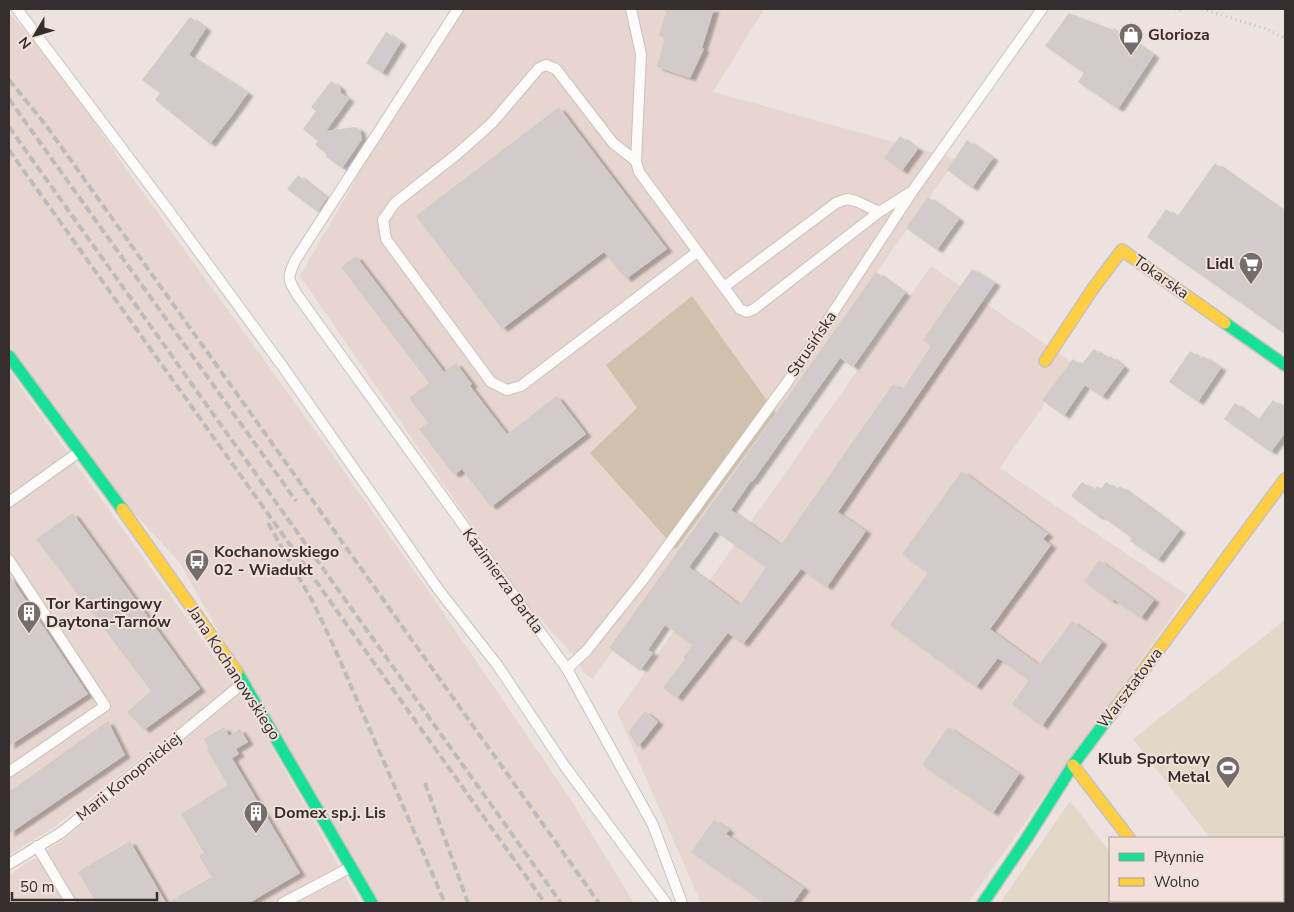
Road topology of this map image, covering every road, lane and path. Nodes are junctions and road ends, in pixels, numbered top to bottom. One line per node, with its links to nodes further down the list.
1 (17, 9): 32 (lane)
2 (458, 9): 21 (lane, Kazimierza Bartla)
3 (631, 9): 9 (lane)
4 (1042, 9): 10 (lane, Strusińska)
5 (1176, 9): 6 (path)
6 (1183, 9)
7 (1202, 9): 8 (path)
8 (1285, 38)
9 (636, 161): 12 (lane); 12 (lane)
10 (914, 189): 11 (lane); 21 (lane, Strusińska)
11 (878, 212): 13 (lane); 13 (lane)
12 (697, 252): 13 (lane)
13 (724, 287)
14 (9, 356): 17 (street, Jana Kochanowskiego)
15 (1045, 361): 16 (street, Tokarska)
16 (1285, 365)
17 (80, 451): 19 (lane); 22 (street, Jana Kochanowskiego)
18 (1285, 479): 23 (street, Warsztatowa)
19 (9, 502)
20 (9, 560): 24 (lane)
21 (567, 669): 33 (lane, Kazimierza Bartla)
22 (244, 683): 26 (lane, Marii Konopnickiej); 28 (street, Jana Kochanowskiego)
23 (1073, 765): 25 (street); 34 (street, Warsztatowa)
24 (9, 772)
25 (1128, 837)
26 (37, 846): 27 (lane, Marii Konopnickiej); 29 (lane)
27 (9, 864)
28 (351, 866): 30 (lane); 31 (street, Jana Kochanowskiego)
29 (71, 903)
30 (284, 903)
31 (372, 903)
32 (666, 903)
33 (682, 903)
34 (983, 903)

